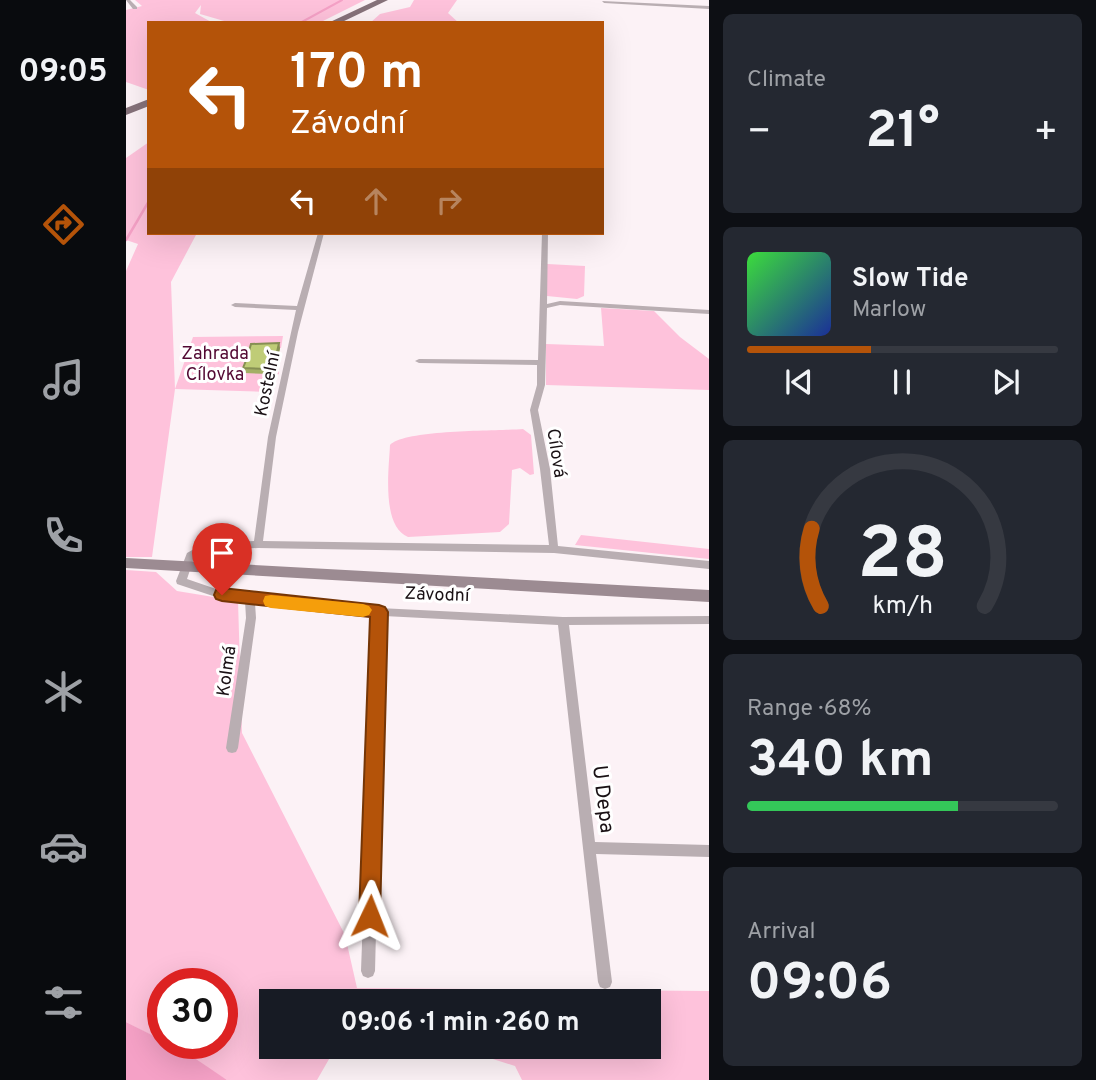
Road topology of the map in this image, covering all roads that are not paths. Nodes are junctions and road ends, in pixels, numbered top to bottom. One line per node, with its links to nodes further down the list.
1 (127, 0): 4 (street)
2 (384, 0): 6 (main road)
3 (604, 2): 5 (street)
4 (135, 8)
5 (709, 8)
6 (337, 21)
7 (147, 103): 8 (main road)
8 (126, 112)
9 (320, 235): 13 (street, Kostelní)
10 (545, 235): 12 (street, Cílová)
11 (235, 305): 13 (street)
12 (543, 307): 14 (street); 16 (street, Cílová)
13 (301, 308): 17 (street, Kostelní)
14 (709, 312)
15 (419, 361): 16 (street)
16 (542, 363): 18 (street, Cílová)
17 (258, 544): 18 (street); 21 (street)
18 (554, 549): 20 (street)
19 (126, 563): 21 (main road, Závodní)
20 (709, 565)
21 (185, 566): 22 (main road, Závodní); 23 (street, Závodní)
22 (709, 596)
23 (250, 599): 24 (street, Závodní); 27 (street, Kolmá)
24 (379, 612): 26 (street, Závodní); 30 (street)
25 (709, 620): 26 (street, Závodní)
26 (563, 621): 28 (street, U Depa)
27 (232, 748)
28 (591, 848): 29 (street); 31 (street, U Depa)
29 (709, 851)
30 (368, 971)
31 (606, 982)

